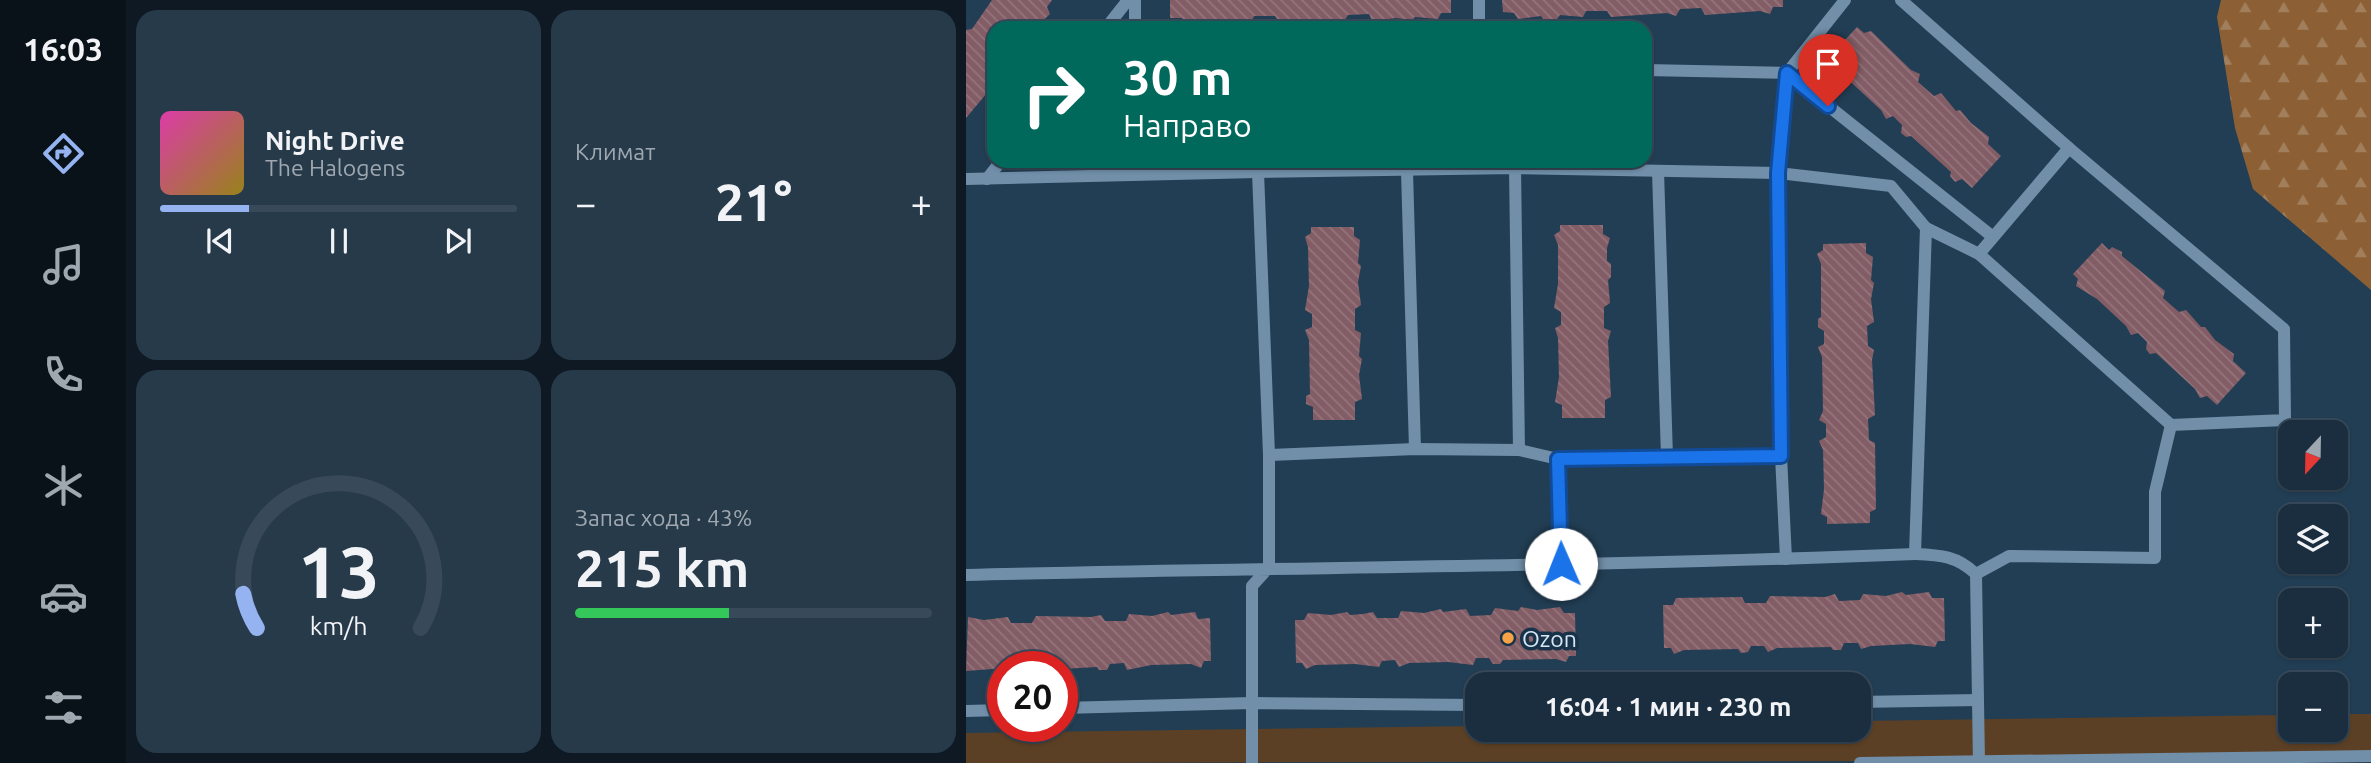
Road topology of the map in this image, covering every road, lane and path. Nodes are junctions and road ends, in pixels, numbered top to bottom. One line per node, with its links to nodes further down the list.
1 (1128, 0): 6 (lane)
2 (1135, 0): 7 (lane)
3 (1479, 0): 8 (lane)
4 (1845, 0): 10 (lane)
5 (1901, 0): 11 (lane)
6 (1112, 21)
7 (1135, 21)
8 (1479, 21)
9 (1652, 70): 10 (lane)
10 (1787, 73): 17 (lane); 21 (lane)
11 (2070, 148): 21 (lane); 23 (lane)
12 (996, 168): 19 (lane)
13 (1515, 168): 14 (lane); 16 (lane); 25 (lane)
14 (1407, 171): 15 (lane); 24 (lane)
15 (1258, 172): 19 (lane); 26 (lane)
16 (1658, 172): 17 (lane); 28 (lane)
17 (1778, 173): 20 (lane); 27 (lane)
18 (966, 179): 19 (lane)
19 (987, 179)
20 (1926, 228): 22 (lane); 30 (lane)
21 (1993, 237): 22 (lane)
22 (1979, 254): 23 (lane)
23 (2171, 425): 34 (lane)
24 (1415, 449): 25 (lane); 26 (lane)
25 (1519, 450): 29 (lane)
26 (1269, 455): 33 (lane)
27 (1781, 456): 28 (lane); 31 (lane)
28 (1667, 457): 29 (lane)
29 (1558, 459): 32 (lane)
30 (1915, 554): 31 (lane); 34 (lane)
31 (1786, 559): 32 (lane)
32 (1561, 564): 33 (lane)
33 (1269, 567): 35 (lane); 37 (lane)
34 (1976, 574): 36 (lane)
35 (966, 575)
36 (1978, 700): 38 (lane); 44 (lane)
37 (1252, 702): 39 (lane); 40 (lane); 45 (lane)
38 (1871, 702)
39 (1465, 705)
40 (1078, 707)
41 (987, 710): 42 (lane)
42 (966, 711)
43 (2371, 755): 44 (lane)
44 (1979, 762): 46 (lane)
45 (1252, 763)
46 (1860, 763)

